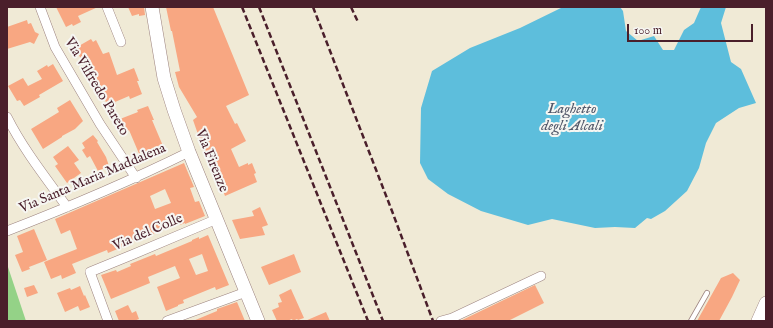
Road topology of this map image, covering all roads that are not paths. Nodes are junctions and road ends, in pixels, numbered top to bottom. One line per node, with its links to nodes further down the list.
1 (40, 7): 7 (street, Via Vilfredo Pareto)
2 (108, 7): 4 (street)
3 (152, 7): 6 (main road, Via Firenze)
4 (121, 42)
5 (7, 116): 8 (street)
6 (190, 152): 7 (street, Via Santa Maria Maddalena); 9 (main road, Via Firenze)
7 (136, 178): 8 (street, Via Santa Maria Maddalena)
8 (67, 207): 10 (street, Via Santa Maria Maddalena)
9 (217, 219): 12 (main road, Via Firenze); 16 (street, Via del Colle)
10 (7, 231)
11 (541, 276): 15 (street)
12 (246, 292): 17 (street); 18 (main road, Via Firenze)
13 (707, 293): 20 (lane)
14 (766, 303): 21 (main road)
15 (453, 320): 19 (street)
16 (108, 321)
17 (167, 321)
18 (258, 321)
19 (441, 321)
20 (691, 321)
21 (758, 321)

